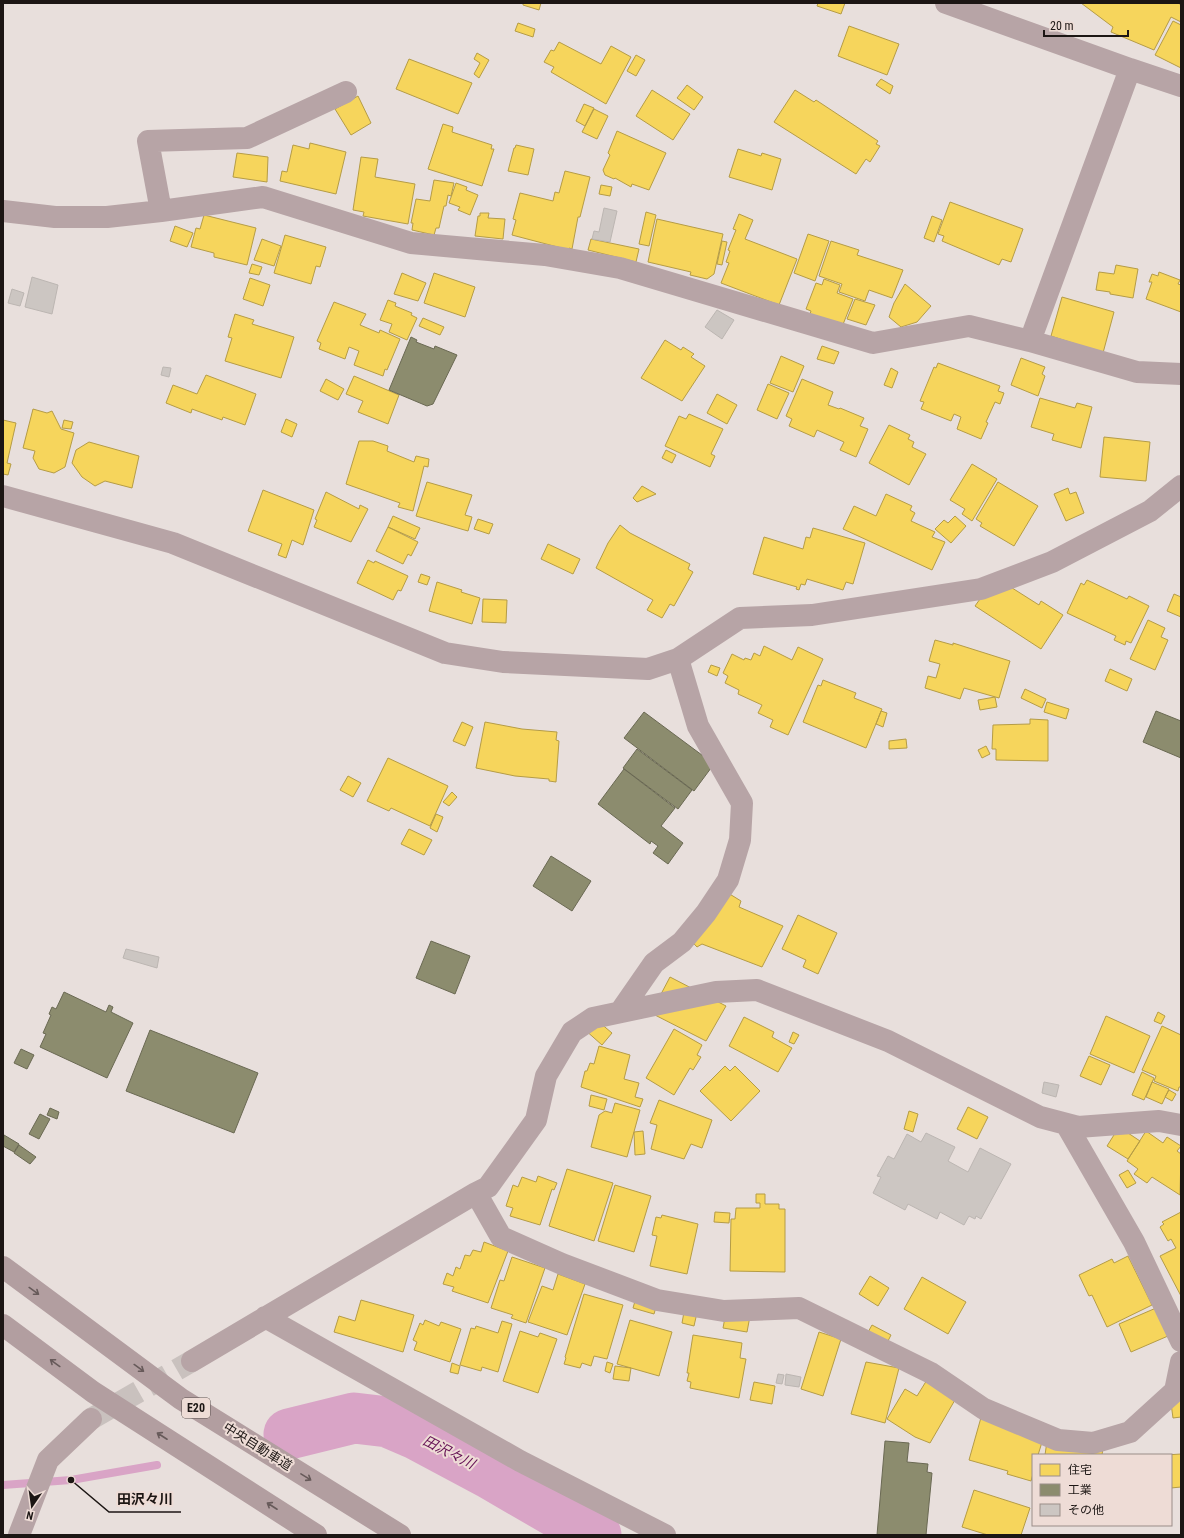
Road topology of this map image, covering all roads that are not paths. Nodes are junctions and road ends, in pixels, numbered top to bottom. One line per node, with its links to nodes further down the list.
1 (946, 3): 2 (street)
2 (1130, 69): 3 (street); 7 (street)
3 (1181, 86)
4 (346, 92): 6 (street)
5 (3, 211): 6 (street)
6 (161, 212): 7 (street)
7 (1030, 341): 8 (street)
8 (1181, 374)
9 (1181, 486): 11 (street)
10 (3, 496): 11 (street)
11 (678, 659): 12 (street)
12 (620, 1012): 13 (street); 15 (street)
13 (1066, 1124): 14 (street); 19 (street)
14 (1181, 1125)
15 (476, 1193): 17 (street); 21 (street)
16 (3, 1267): 25 (highway, 中央自動車道 / E20, one-way to 25)
17 (265, 1317): 20 (street); 26 (street)
18 (3, 1325): 24 (highway, one-way to 18)
19 (1181, 1341)
20 (192, 1361)
21 (1181, 1362)
22 (91, 1419): 23 (street)
23 (19, 1535)
24 (316, 1535)
25 (400, 1535)
26 (665, 1535)

